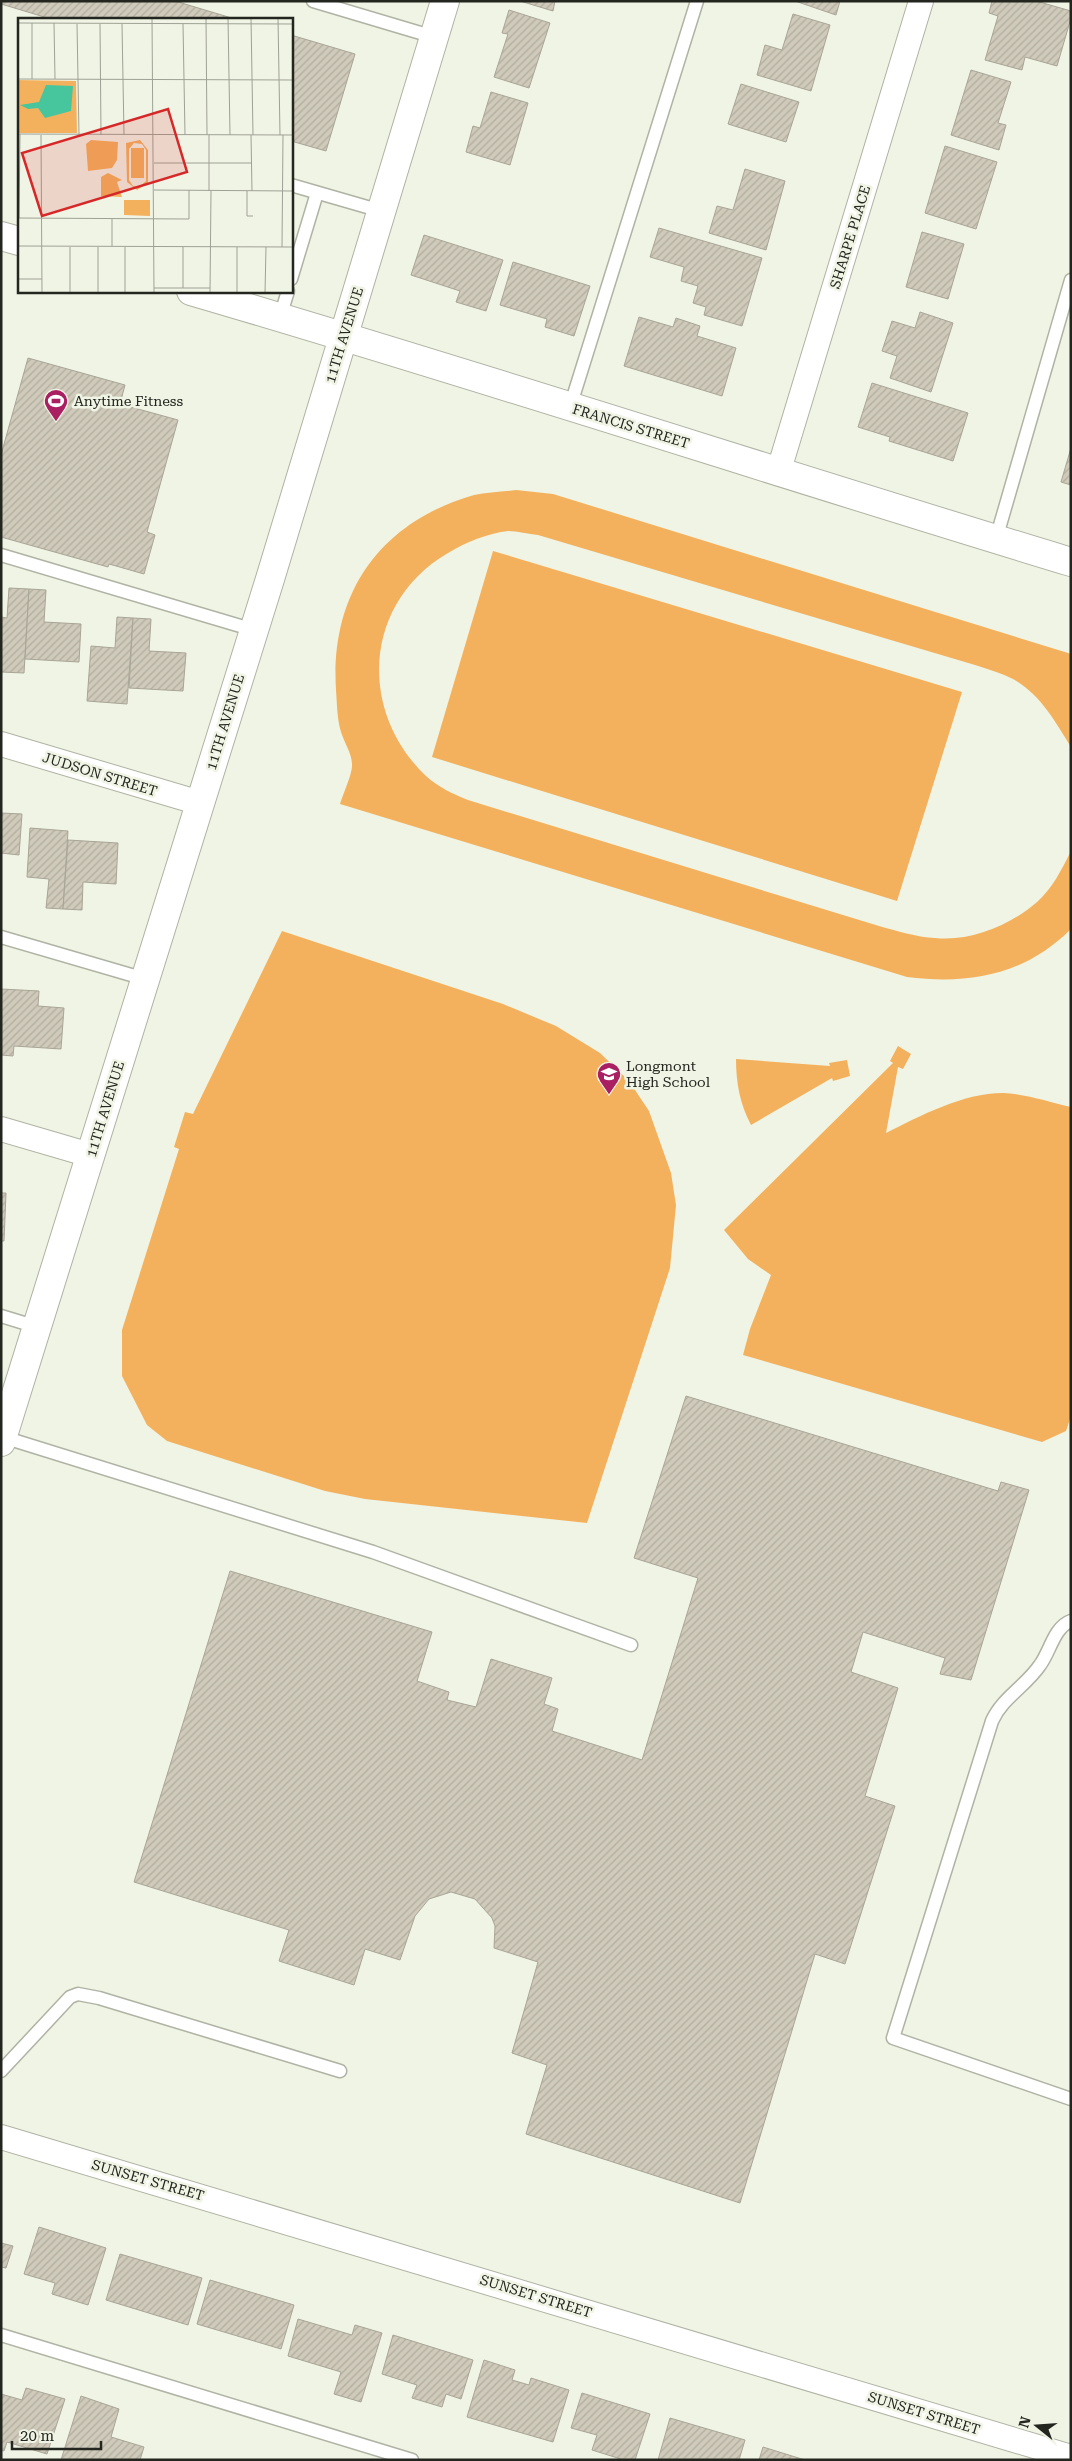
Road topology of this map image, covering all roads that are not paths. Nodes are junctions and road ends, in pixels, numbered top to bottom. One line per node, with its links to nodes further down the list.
1 (313, 1): 5 (lane)
2 (445, 1): 5 (street, 11TH AVENUE)
3 (697, 1): 15 (lane)
4 (921, 1): 16 (street, SHARPE PLACE)
5 (434, 37): 8 (street, 11TH AVENUE)
6 (292, 185): 7 (lane)
7 (317, 192): 8 (lane); 9 (lane)
8 (381, 211): 14 (street, 11TH AVENUE)
9 (292, 276)
10 (1071, 280): 17 (lane)
11 (288, 292): 13 (lane)
12 (203, 293): 13 (street, FRANCIS STREET)
13 (280, 317): 14 (street, FRANCIS STREET)
14 (343, 336): 15 (street, FRANCIS STREET); 20 (street, 11TH AVENUE)
15 (570, 407): 16 (street, FRANCIS STREET)
16 (778, 473): 17 (street, FRANCIS STREET)
17 (996, 539): 19 (street, FRANCIS STREET)
18 (1, 556): 20 (lane)
19 (1071, 562)
20 (254, 630): 22 (street, 11TH AVENUE)
21 (1, 744): 22 (street, JUDSON STREET)
22 (200, 803): 24 (street, 11TH AVENUE)
23 (1, 937): 24 (lane)
24 (145, 979): 26 (street, 11TH AVENUE)
25 (1, 1129): 26 (street)
26 (90, 1156): 28 (street, 11TH AVENUE)
27 (1, 1316): 28 (lane)
28 (37, 1327): 29 (street, 11TH AVENUE)
29 (2, 1439): 31 (lane)
30 (1071, 1621): 34 (lane)
31 (631, 1645)
32 (1, 2071): 33 (lane)
33 (340, 2071)
34 (1071, 2099)
35 (1, 2137): 37 (street, SUNSET STREET)
36 (1, 2335): 38 (lane)
37 (1071, 2457)
38 (412, 2460)

